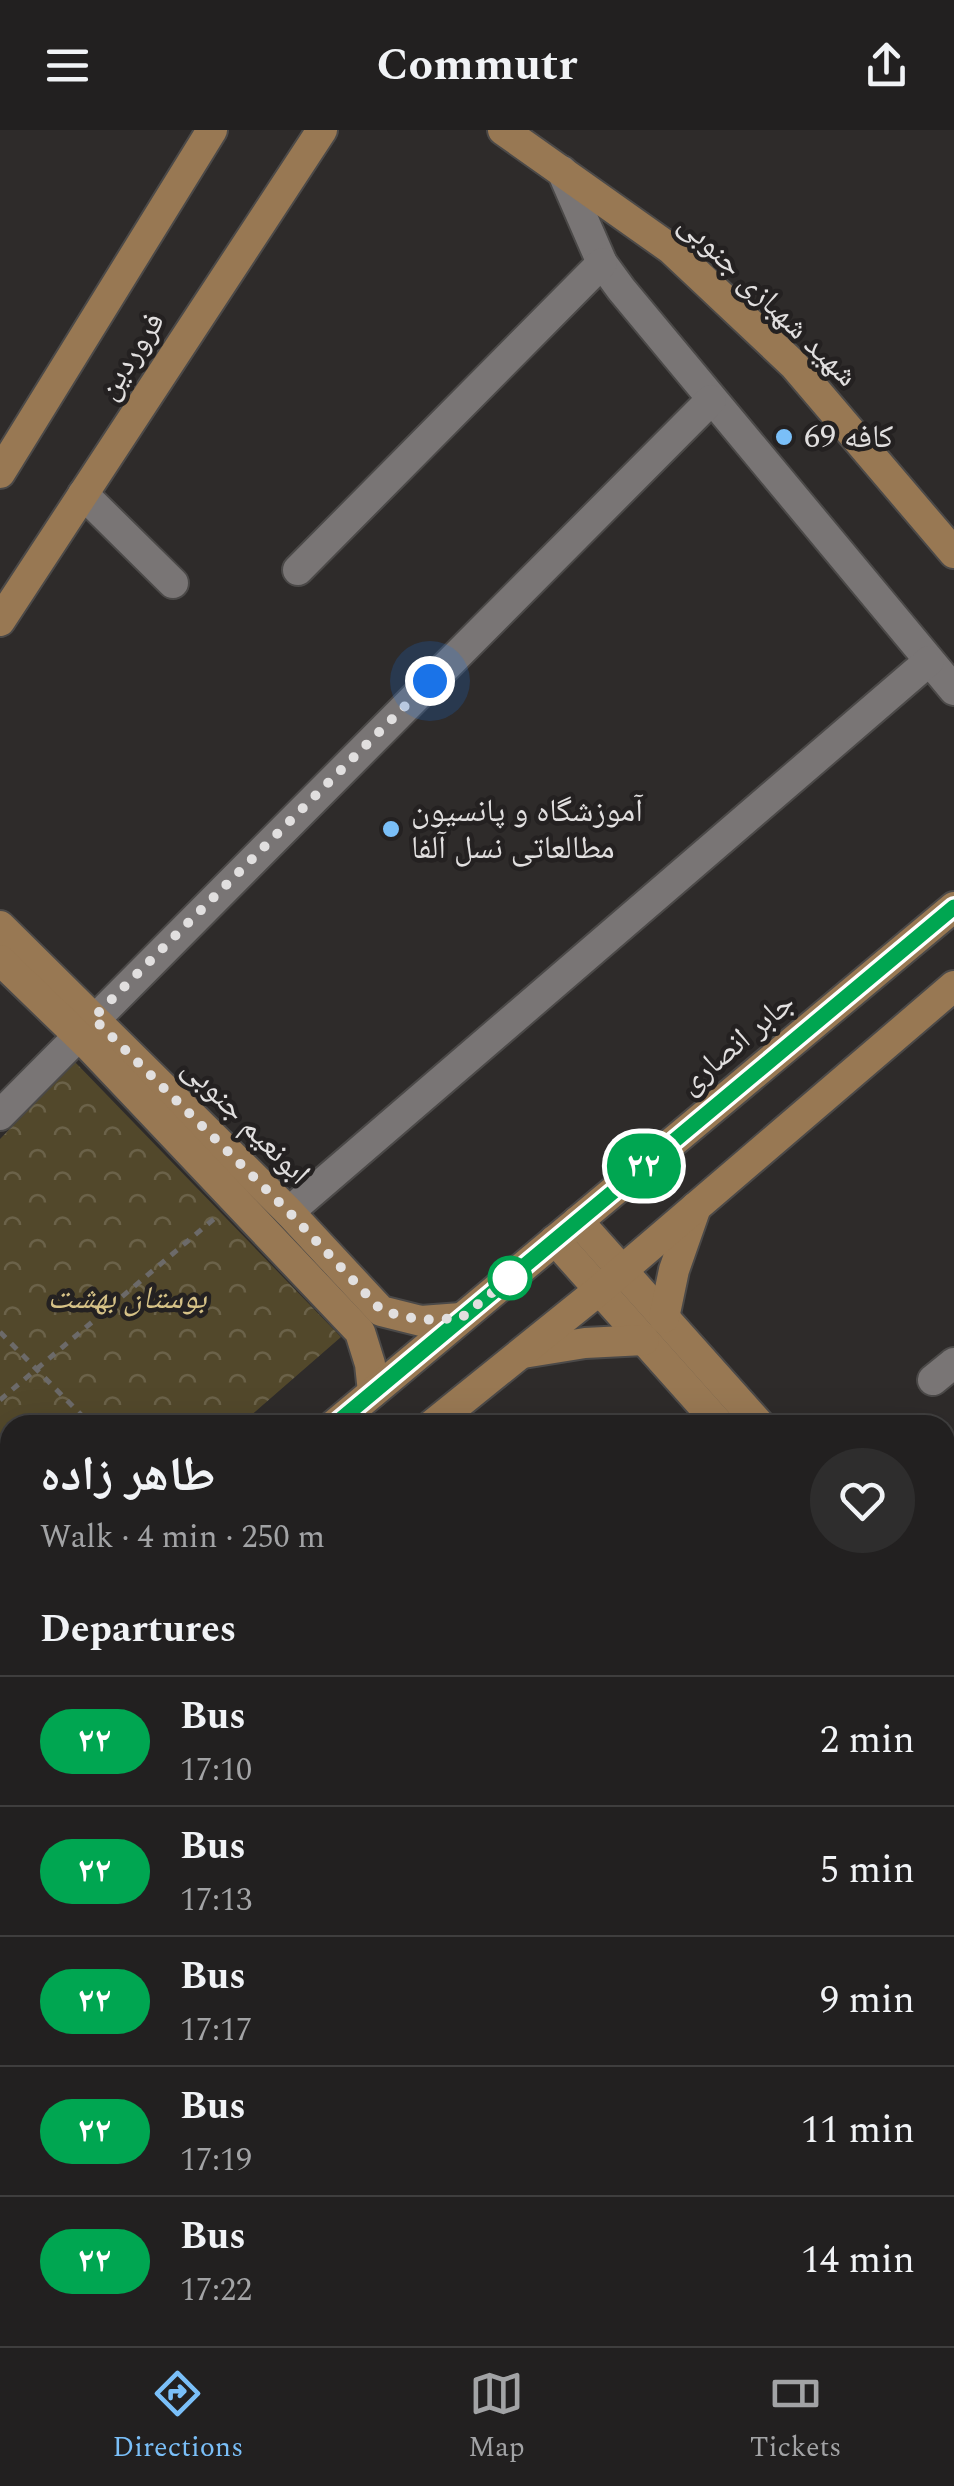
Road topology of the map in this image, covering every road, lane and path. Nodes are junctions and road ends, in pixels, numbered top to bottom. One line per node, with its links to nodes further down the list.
1 (212, 130): 7 (main road)
2 (322, 130): 8 (main road, فروردین)
3 (516, 133): 4 (main road, شهید شهبازی جنوبی)
4 (562, 171): 5 (street); 9 (main road, شهید شهبازی جنوبی)
5 (602, 263): 6 (street); 10 (street)
6 (712, 400): 13 (street); 19 (street)
7 (0, 473)
8 (83, 494): 11 (street); 12 (main road, فروردین)
9 (954, 552)
10 (298, 570)
11 (173, 583)
12 (0, 622)
13 (929, 661): 14 (street); 23 (street)
14 (954, 690)
15 (954, 906): 24 (main road, جابر انصاری)
16 (0, 926): 19 (main road, ابونعیم جنوبی)
17 (0, 960): 19 (main road, ابونعیم جنوبی)
18 (954, 986): 21 (main road)
19 (85, 1027): 20 (street); 23 (main road, ابونعیم جنوبی); 31 (main road, ابونعیم جنوبی)
20 (0, 1116)
21 (696, 1206): 25 (main road); 27 (main road)
22 (222, 1212): 30 (path)
23 (289, 1212): 26 (main road, ابونعیم جنوبی)
24 (566, 1230): 25 (main road); 26 (main road, جابر انصاری)
25 (610, 1280): 27 (main road); 29 (main road)
26 (461, 1318): 31 (main road, جابر انصاری)
27 (654, 1329): 29 (main road); 36 (main road); 37 (main road)
28 (0, 1332): 30 (path)
29 (519, 1354): 35 (main road)
30 (36, 1369): 32 (path); 33 (path)
31 (373, 1392): 34 (main road, جابر انصاری)
32 (0, 1400)
33 (81, 1415)
34 (346, 1415)
35 (444, 1415)
36 (713, 1415)
37 (749, 1415)

